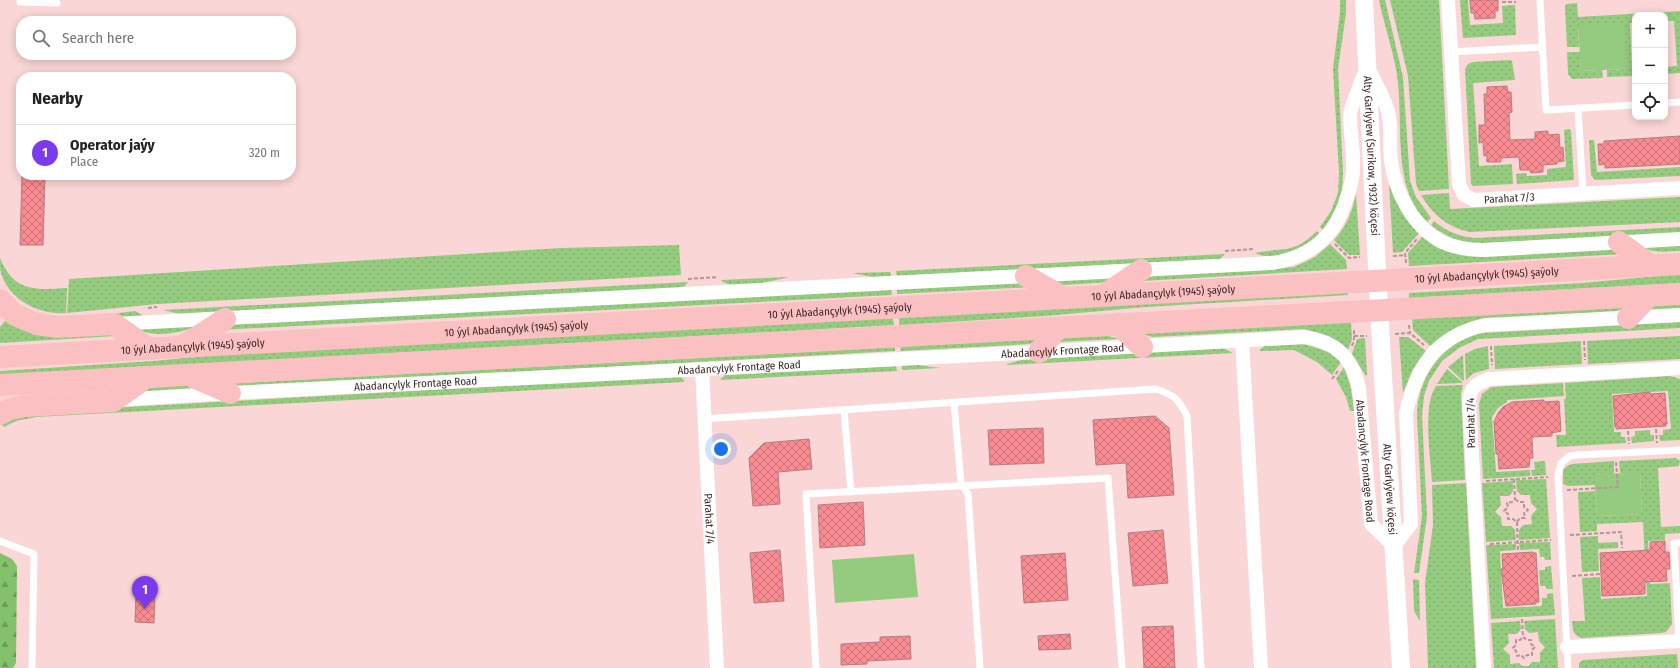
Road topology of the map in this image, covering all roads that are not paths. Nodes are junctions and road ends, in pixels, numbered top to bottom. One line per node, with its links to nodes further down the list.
1 (1364, 0): 8 (street, Alty Garlyýew (Surikow, 1932) köçesi)
2 (1448, 0): 7 (street, Parahat 7/3)
3 (1540, 0): 6 (lane)
4 (20, 2): 5 (lane)
5 (57, 3)
6 (1542, 47): 7 (lane); 12 (lane)
7 (1451, 52): 14 (street, Parahat 7/3)
8 (1368, 66): 16 (street); 19 (street); 21 (street, Alty Garlyýew (Surikow, 1932) köçesi)
9 (1680, 102): 10 (lane)
10 (1668, 103)
11 (1632, 105): 12 (lane)
12 (1578, 108): 14 (lane)
13 (1680, 188): 14 (street, Parahat 7/3)
14 (1584, 193)
15 (1680, 239): 16 (street)
16 (1619, 242): 18 (main road)
17 (1680, 264): 18 (main road, 10 ýyl Abadançylyk (1945) şaýoly)
18 (1650, 265): 21 (main road, 10 ýyl Abadançylyk (1945) şaýoly)
19 (1141, 270): 20 (street); 23 (main road)
20 (1026, 276): 25 (main road); 29 (street)
21 (1378, 280): 23 (main road, 10 ýyl Abadançylyk (1945) şaýoly); 27 (street, Alty Garlyýew (Surikow, 1932) köçesi)
22 (1680, 294): 24 (main road)
23 (1102, 296): 25 (main road, 10 ýyl Abadançylyk (1945) şaýoly)
24 (1649, 296): 27 (main road); 30 (main road)
25 (1064, 298): 36 (main road, 10 ýyl Abadançylyk (1945) şaýoly)
26 (0, 300): 31 (main road)
27 (1379, 311): 32 (main road); 56 (street, Alty Garlyýew köçesi)
28 (1680, 315): 30 (street)
29 (225, 318): 31 (street); 36 (main road)
30 (1628, 318): 56 (street)
31 (114, 324): 37 (main road)
32 (1118, 324): 33 (main road); 35 (main road)
33 (1057, 328): 38 (main road); 42 (main road)
34 (1242, 341): 35 (street, Abadancylyk Frontage Road); 56 (street, Abadancylyk Frontage Road); 66 (street)
35 (1142, 346): 38 (street, Abadancylyk Frontage Road)
36 (181, 347): 37 (main road, 10 ýyl Abadançylyk (1945) şaýoly)
37 (149, 349): 39 (main road, 10 ýyl Abadançylyk (1945) şaýoly)
38 (1039, 352): 41 (street, Abadancylyk Frontage Road)
39 (0, 357)
40 (1680, 368): 68 (street, Parahat 7/4)
41 (702, 369): 45 (street, Abadancylyk Frontage Road); 50 (street, Parahat 7/4)
42 (188, 375): 43 (main road); 45 (main road)
43 (146, 377): 44 (main road); 46 (main road)
44 (0, 386)
45 (230, 393): 46 (street, Abadancylyk Frontage Road)
46 (113, 401): 49 (main road)
47 (954, 403): 48 (lane); 52 (lane); 65 (lane)
48 (844, 410): 50 (lane); 53 (lane)
49 (0, 414)
50 (704, 419): 61 (street, Parahat 7/4)
51 (1680, 450): 59 (lane)
52 (962, 486): 53 (lane); 63 (lane); 64 (lane)
53 (851, 492): 62 (lane)
54 (0, 540): 60 (lane)
55 (1680, 543): 57 (lane)
56 (1394, 546): 67 (street, Alty Garlyýew köçesi)
57 (1678, 582): 58 (lane)
58 (1680, 641): 59 (street)
59 (1567, 647): 69 (lane)
60 (32, 668)
61 (717, 668)
62 (816, 668)
63 (980, 668)
64 (1122, 668)
65 (1202, 668)
66 (1261, 668)
67 (1401, 668)
68 (1484, 668)
69 (1568, 668)

